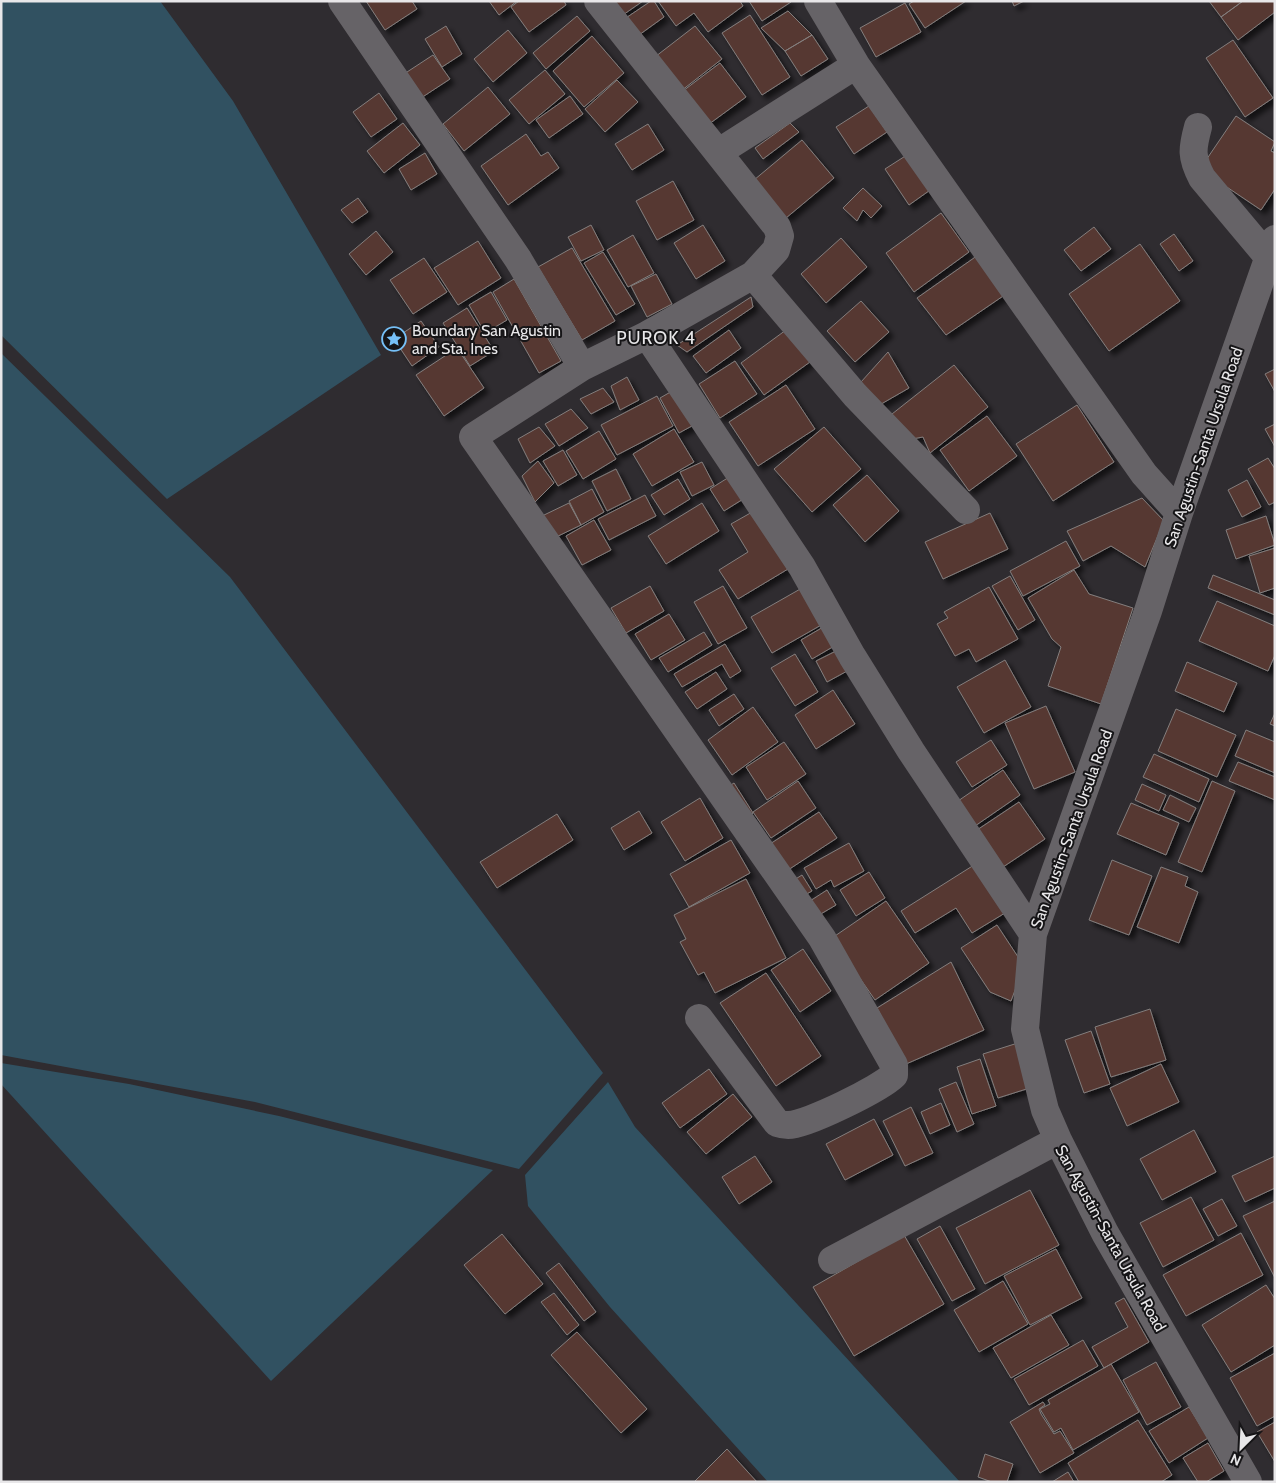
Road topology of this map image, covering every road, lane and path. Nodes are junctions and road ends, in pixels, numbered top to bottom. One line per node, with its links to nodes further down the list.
1 (342, 1): 10 (street)
2 (598, 1): 6 (street)
3 (818, 1): 4 (street)
4 (856, 65): 6 (street); 12 (street)
5 (1198, 127): 7 (street)
6 (719, 152): 8 (street)
7 (1271, 266): 12 (street, San Agustin-Santa Ursula Road)
8 (753, 275): 9 (street); 11 (street)
9 (647, 335): 10 (street); 13 (street)
10 (582, 367): 14 (street)
11 (966, 510)
12 (1178, 514): 13 (street, San Agustin-Santa Ursula Road)
13 (1033, 934): 15 (street, San Agustin-Santa Ursula Road)
14 (699, 1018)
15 (1058, 1140): 16 (street); 17 (street, San Agustin-Santa Ursula Road)
16 (832, 1260)
17 (1248, 1482)

